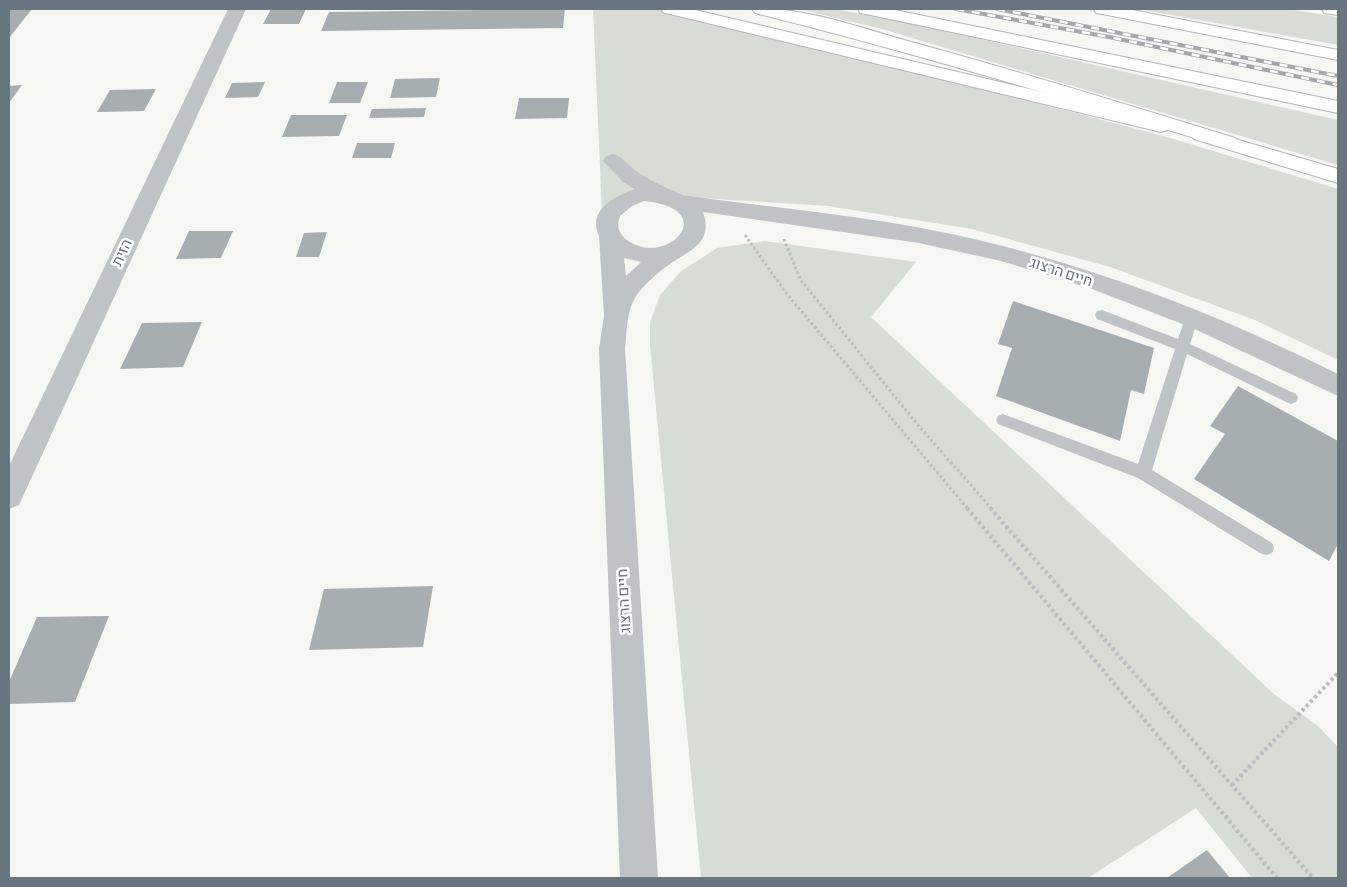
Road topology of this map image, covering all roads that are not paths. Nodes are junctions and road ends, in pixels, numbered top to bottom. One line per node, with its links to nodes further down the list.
1 (237, 9): 25 (street, הזית)
2 (670, 9): 10 (main road)
3 (762, 9): 10 (main road)
4 (866, 9): 9 (main road)
5 (1102, 9): 8 (main road)
6 (1330, 9): 7 (main road)
7 (1338, 10)
8 (1338, 55)
9 (1338, 107)
10 (1228, 142): 11 (main road)
11 (1338, 176)
12 (672, 198): 13 (street, חיים הרצוג); 14 (street); 14 (street, חיים הרצוג); 15 (street)
13 (771, 216): 15 (street, חיים הרצוג); 18 (street, חיים הרצוג)
14 (610, 225): 16 (street); 19 (street, חיים הרצוג)
15 (692, 238): 16 (street)
16 (670, 252): 19 (street, חיים הרצוג)
17 (1102, 315): 20 (lane)
18 (1190, 319): 20 (lane); 21 (street, חיים הרצוג)
19 (615, 324): 27 (street, חיים הרצוג)
20 (1183, 345): 22 (lane); 24 (lane)
21 (1338, 386)
22 (1290, 398)
23 (1003, 420): 24 (lane)
24 (1143, 473): 26 (lane)
25 (9, 496)
26 (1266, 548)
27 (639, 878)

